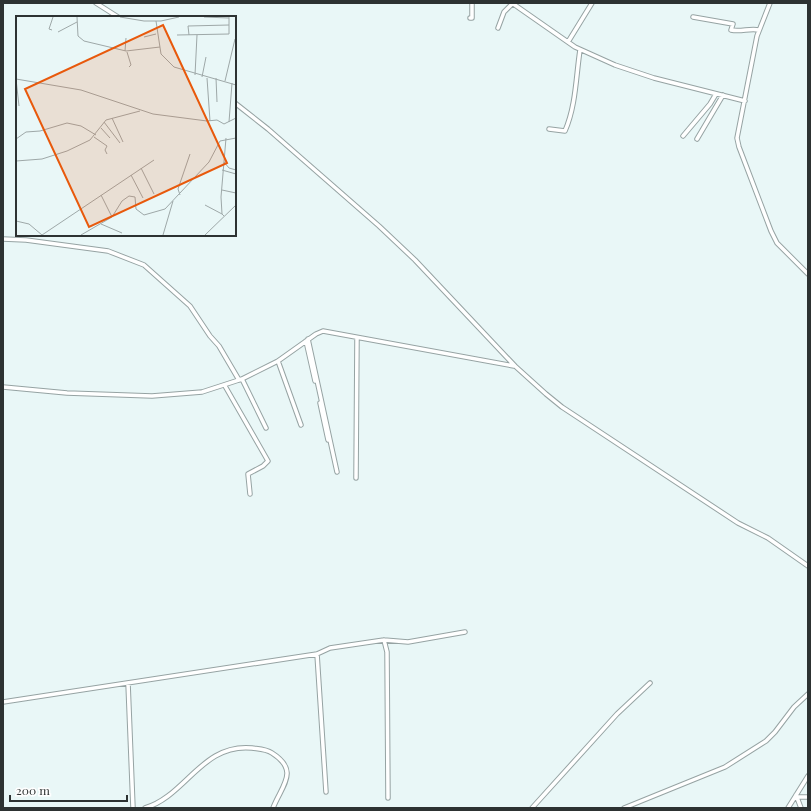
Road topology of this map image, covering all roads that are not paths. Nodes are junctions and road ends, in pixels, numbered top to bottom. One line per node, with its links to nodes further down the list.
1 (96, 3): 6 (street)
2 (472, 3): 8 (street)
3 (513, 3): 9 (street); 11 (street)
4 (592, 3): 11 (street)
5 (770, 3): 10 (street)
6 (116, 16)
7 (693, 17): 10 (street)
8 (470, 18)
9 (498, 28)
10 (759, 30): 15 (street)
11 (568, 42): 12 (street)
12 (580, 50): 13 (street); 17 (street)
13 (716, 94): 14 (street); 18 (street)
14 (723, 95): 15 (street); 19 (street)
15 (745, 101): 21 (street)
16 (236, 104): 25 (street)
17 (549, 129)
18 (683, 136)
19 (697, 139)
20 (3, 239): 26 (street)
21 (808, 274)
22 (357, 338): 23 (street); 25 (street); 33 (street)
23 (307, 340): 24 (street); 31 (street); 32 (street)
24 (278, 361): 26 (street); 29 (street)
25 (515, 366): 35 (street)
26 (241, 380): 27 (street); 30 (street)
27 (225, 386): 28 (street); 34 (street)
28 (3, 387)
29 (301, 425)
30 (266, 428)
31 (328, 440)
32 (337, 472)
33 (356, 478)
34 (250, 494)
35 (808, 566)
36 (465, 632): 37 (street)
37 (384, 640): 38 (street); 47 (street)
38 (317, 654): 39 (street); 44 (street)
39 (128, 683): 42 (street); 48 (street)
40 (650, 683): 51 (street)
41 (808, 694): 52 (street)
42 (3, 702)
43 (808, 776): 45 (street)
44 (326, 792)
45 (797, 796): 46 (street); 53 (street); 54 (street)
46 (808, 797)
47 (388, 798)
48 (133, 808)
49 (145, 808): 50 (street)
50 (273, 808)
51 (532, 808)
52 (624, 808)
53 (788, 808)
54 (801, 808)

